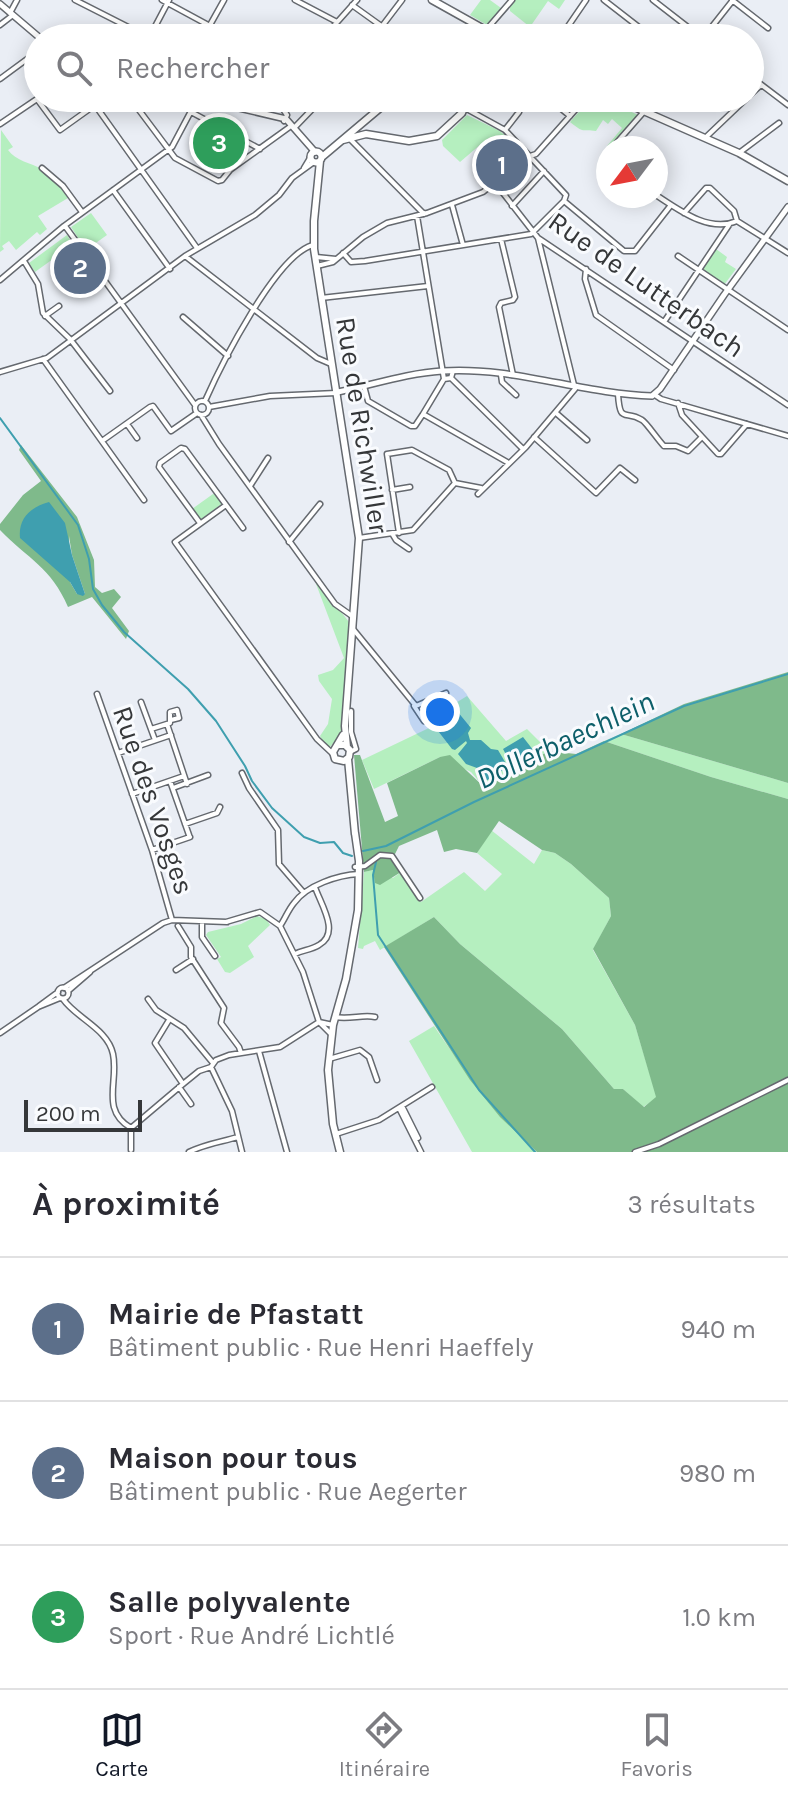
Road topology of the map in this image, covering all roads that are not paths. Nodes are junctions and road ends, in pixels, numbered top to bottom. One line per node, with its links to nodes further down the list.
1 (17, 0): 19 (street)
2 (75, 0): 22 (street)
3 (162, 0): 15 (street)
4 (224, 0): 25 (street)
5 (295, 0): 20 (street)
6 (357, 0): 17 (street)
7 (402, 0): 27 (street)
8 (432, 0): 18 (main road)
9 (452, 0): 18 (street)
10 (512, 0): 29 (street)
11 (586, 0): 30 (street)
12 (604, 0): 31 (street)
13 (653, 0): 32 (street)
14 (733, 0): 33 (street); 34 (street)
15 (168, 2): 23 (street); 24 (street)
16 (0, 4): 19 (street)
17 (352, 5): 20 (street); 26 (street)
18 (447, 8): 28 (main road)
19 (13, 15): 21 (street); 35 (street)
20 (337, 22)
21 (24, 24)
22 (122, 24)
23 (156, 24)
24 (208, 24)
25 (211, 24)
26 (379, 24)
27 (381, 24)
28 (475, 24)
29 (486, 24)
30 (570, 24)
31 (635, 24)
32 (684, 24)
33 (713, 24)
34 (763, 24)
35 (0, 25)
36 (764, 25): 37 (street)
37 (768, 28)
38 (24, 61): 39 (street)
39 (0, 79)
40 (764, 87): 41 (street)
41 (788, 105)
42 (24, 108): 63 (street)
43 (47, 112): 44 (street)
44 (85, 112)
45 (100, 112): 76 (street)
46 (140, 112): 71 (street)
47 (191, 112): 70 (street); 71 (street)
48 (251, 112): 60 (street)
49 (282, 112): 60 (street)
50 (308, 112): 64 (street)
51 (375, 112): 61 (main road)
52 (461, 112): 66 (main road)
53 (472, 112): 65 (street)
54 (519, 112): 65 (street)
55 (565, 112): 59 (street)
56 (574, 112): 59 (street)
57 (644, 112): 67 (street); 69 (main road)
58 (732, 112): 69 (street)
59 (570, 116): 73 (street)
60 (284, 119): 64 (street)
61 (366, 119): 66 (street); 68 (main road)
62 (779, 123): 72 (street)
63 (0, 124)
64 (292, 127): 70 (street); 74 (street)
65 (505, 130): 73 (street)
66 (372, 134): 68 (main road)
67 (623, 136)
68 (346, 139): 74 (main road); 89 (street)
69 (704, 139): 72 (main road)
70 (260, 149): 71 (street)
71 (168, 151): 76 (street)
72 (739, 153): 78 (main road)
73 (530, 156): 77 (street); 79 (street)
74 (316, 158): 98 (street); 99 (main road, Rue de Richwiller)
75 (42, 168): 87 (street)
76 (141, 170): 80 (street); 98 (street)
77 (544, 171): 81 (street); 85 (street)
78 (788, 181)
79 (496, 184): 83 (street); 85 (street, Rue de Lutterbach)
80 (113, 190): 87 (street); 108 (street)
81 (564, 201): 84 (street); 93 (street)
82 (668, 203): 84 (street)
83 (452, 204): 89 (street); 97 (street)
84 (671, 205): 88 (street)
85 (512, 206): 93 (street, Rue de Lutterbach)
86 (788, 207): 95 (street)
87 (82, 212): 92 (street)
88 (684, 213): 90 (street); 91 (street)
89 (420, 215): 100 (street); 101 (street)
90 (737, 221): 91 (street); 95 (street)
91 (729, 225): 110 (street)
92 (64, 226): 106 (street); 115 (street)
93 (534, 233): 94 (street, Rue de Lutterbach); 96 (street)
94 (538, 238): 109 (street, Rue de Lutterbach); 135 (street)
95 (766, 238): 102 (street); 113 (street)
96 (501, 239): 97 (street); 132 (street)
97 (463, 245): 100 (street)
98 (197, 248): 103 (street)
99 (315, 250): 105 (street); 107 (main road, Rue de Richwiller); 117 (street)
100 (423, 252): 101 (street); 112 (street)
101 (342, 253): 105 (street)
102 (788, 253)
103 (185, 256): 108 (street); 117 (street)
104 (678, 256): 110 (street)
105 (336, 259): 107 (street)
106 (24, 261): 111 (street); 118 (street)
107 (317, 266): 114 (main road, Rue de Richwiller)
108 (170, 269): 115 (street)
109 (586, 269): 120 (street, Rue de Lutterbach); 127 (street)
110 (700, 271): 113 (street); 120 (street)
111 (0, 280)
112 (428, 286): 114 (street); 128 (street)
113 (729, 289): 121 (street); 123 (street)
114 (321, 298): 126 (main road, Rue de Richwiller)
115 (121, 303): 122 (street); 144 (street)
116 (59, 306): 118 (street)
117 (254, 310): 124 (street); 126 (street)
118 (45, 316): 122 (street)
119 (183, 317): 124 (street)
120 (664, 322): 123 (street, Rue de Lutterbach)
121 (788, 330)
122 (70, 339): 125 (street); 137 (street)
123 (693, 341): 127 (street); 145 (street, Rue de Lutterbach)
124 (228, 356): 142 (street)
125 (43, 359): 130 (street); 157 (street)
126 (333, 364): 138 (main road, Rue de Richwiller)
127 (674, 370): 141 (street)
128 (441, 371): 129 (street); 134 (street); 136 (street)
129 (453, 371): 131 (street); 133 (street)
130 (0, 372)
131 (501, 375): 132 (street); 140 (street)
132 (513, 376): 135 (street)
133 (451, 378): 134 (street); 158 (street)
134 (444, 379): 149 (street)
135 (574, 385): 139 (street); 147 (street)
136 (364, 386): 138 (street); 149 (street)
137 (110, 391)
138 (338, 392): 146 (street); 172 (main road, Rue de Richwiller)
139 (619, 392): 141 (street); 155 (street)
140 (516, 395)
141 (655, 395): 143 (street)
142 (205, 401): 144 (street); 146 (street)
143 (678, 403): 151 (street); 155 (street)
144 (195, 405): 148 (street)
145 (788, 405)
146 (209, 407): 148 (street)
147 (556, 413): 153 (street); 156 (street)
148 (199, 414): 150 (street); 163 (street)
149 (423, 414): 160 (street)
150 (127, 424): 154 (street); 157 (street)
151 (748, 424): 152 (street); 155 (street)
152 (788, 436)
153 (534, 437): 158 (street); 161 (street)
154 (137, 438)
155 (701, 438)
156 (587, 440)
157 (102, 441): 166 (street)
158 (523, 449): 160 (street)
159 (268, 458): 163 (street)
160 (507, 462): 162 (street)
161 (635, 480)
162 (455, 483): 165 (street); 171 (street)
163 (250, 486): 173 (street)
164 (410, 487): 165 (street)
165 (392, 490): 171 (street)
166 (144, 500)
167 (320, 504): 173 (street)
168 (226, 505): 169 (street); 169 (street); 170 (street)
169 (200, 524): 186 (street)
170 (243, 528)
171 (396, 534): 172 (street); 174 (street)
172 (359, 538): 175 (main road, Rue de Richwiller)
173 (289, 542): 175 (street)
174 (409, 549)
175 (354, 616): 176 (main road, Rue de Richwiller)
176 (353, 629): 180 (street); 186 (main road, Rue de Richwiller)
177 (446, 693): 180 (street)
178 (97, 694): 187 (street, Rue des Vosges)
179 (141, 702): 183 (street)
180 (412, 703): 182 (street)
181 (351, 711): 186 (street)
182 (424, 721)
183 (151, 729): 184 (street); 185 (street)
184 (171, 735): 185 (street); 190 (street)
185 (155, 740): 187 (street)
186 (342, 751): 191 (main road, Rue de Richwiller); 191 (main road)
187 (118, 753): 195 (street, Rue des Vosges)
188 (242, 773): 201 (street)
189 (208, 775): 193 (street)
190 (184, 776): 192 (street); 193 (street)
191 (348, 776): 199 (main road)
192 (170, 781): 194 (street); 195 (street)
193 (187, 784): 194 (street)
194 (173, 788): 197 (street)
195 (132, 794): 198 (street, Rue des Vosges)
196 (220, 807): 197 (street)
197 (185, 824): 198 (street)
198 (152, 850): 203 (street, Rue des Vosges)
199 (357, 871): 200 (street); 202 (street); 216 (main road)
200 (315, 887): 201 (street); 208 (street)
201 (304, 893): 207 (street)
202 (420, 898)
203 (175, 920): 204 (street); 205 (street); 212 (street)
204 (227, 922): 205 (street); 207 (street)
205 (202, 924): 209 (street)
206 (178, 926): 210 (street)
207 (280, 926): 208 (street)
208 (295, 954): 217 (street)
209 (215, 956)
210 (193, 959): 211 (street); 221 (street)
211 (176, 970)
212 (64, 994): 218 (street); 230 (street)
213 (148, 999): 215 (street)
214 (375, 1017): 216 (street)
215 (169, 1019): 223 (street); 226 (street)
216 (334, 1021): 217 (street); 219 (main road)
217 (319, 1022): 219 (street); 220 (street)
218 (0, 1033)
219 (332, 1035): 222 (main road)
220 (259, 1051): 221 (street); 237 (street)
221 (241, 1053): 223 (street)
222 (329, 1059): 224 (street); 231 (main road)
223 (212, 1065): 226 (street); 232 (street)
224 (377, 1080)
225 (788, 1080): 240 (street)
226 (181, 1086): 228 (street); 230 (street)
227 (432, 1087): 229 (street)
228 (191, 1104)
229 (400, 1107): 231 (street); 233 (street); 239 (street)
230 (131, 1128): 234 (street)
231 (336, 1134): 238 (main road)
232 (238, 1137): 235 (street); 236 (street)
233 (418, 1138)
234 (131, 1150)
235 (189, 1152)
236 (242, 1152)
237 (287, 1152)
238 (340, 1152)
239 (421, 1152)
240 (635, 1152)

